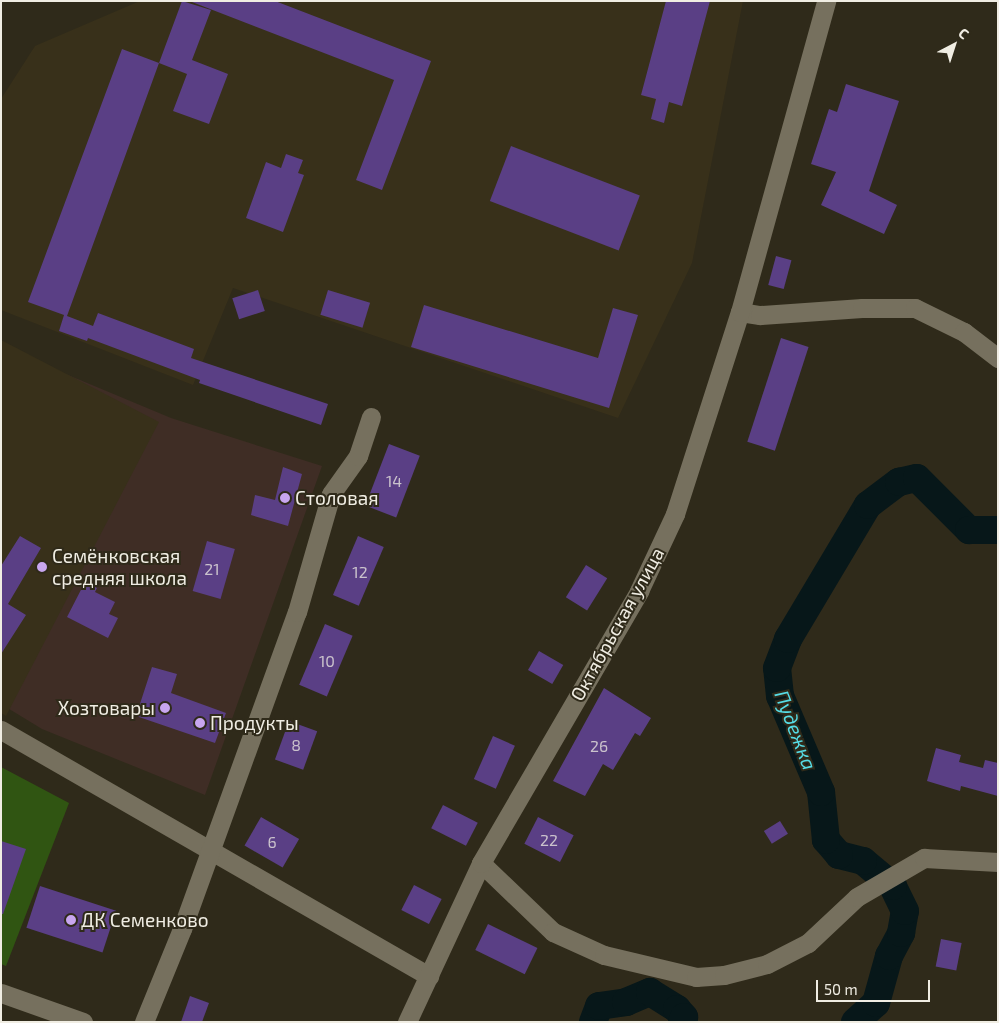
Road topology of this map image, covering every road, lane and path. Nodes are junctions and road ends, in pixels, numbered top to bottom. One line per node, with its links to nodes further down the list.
1 (826, 1): 2 (street, Октябрьская улица)
2 (740, 312): 3 (street); 8 (street, Октябрьская улица)
3 (998, 358)
4 (371, 417): 6 (street)
5 (1, 730): 6 (street)
6 (210, 850): 9 (street); 12 (street)
7 (998, 862): 8 (street)
8 (481, 863): 9 (street, Октябрьская улица)
9 (429, 976): 13 (street, Октябрьская улица)
10 (1, 993): 11 (street)
11 (73, 1020)
12 (144, 1022)
13 (407, 1022)

